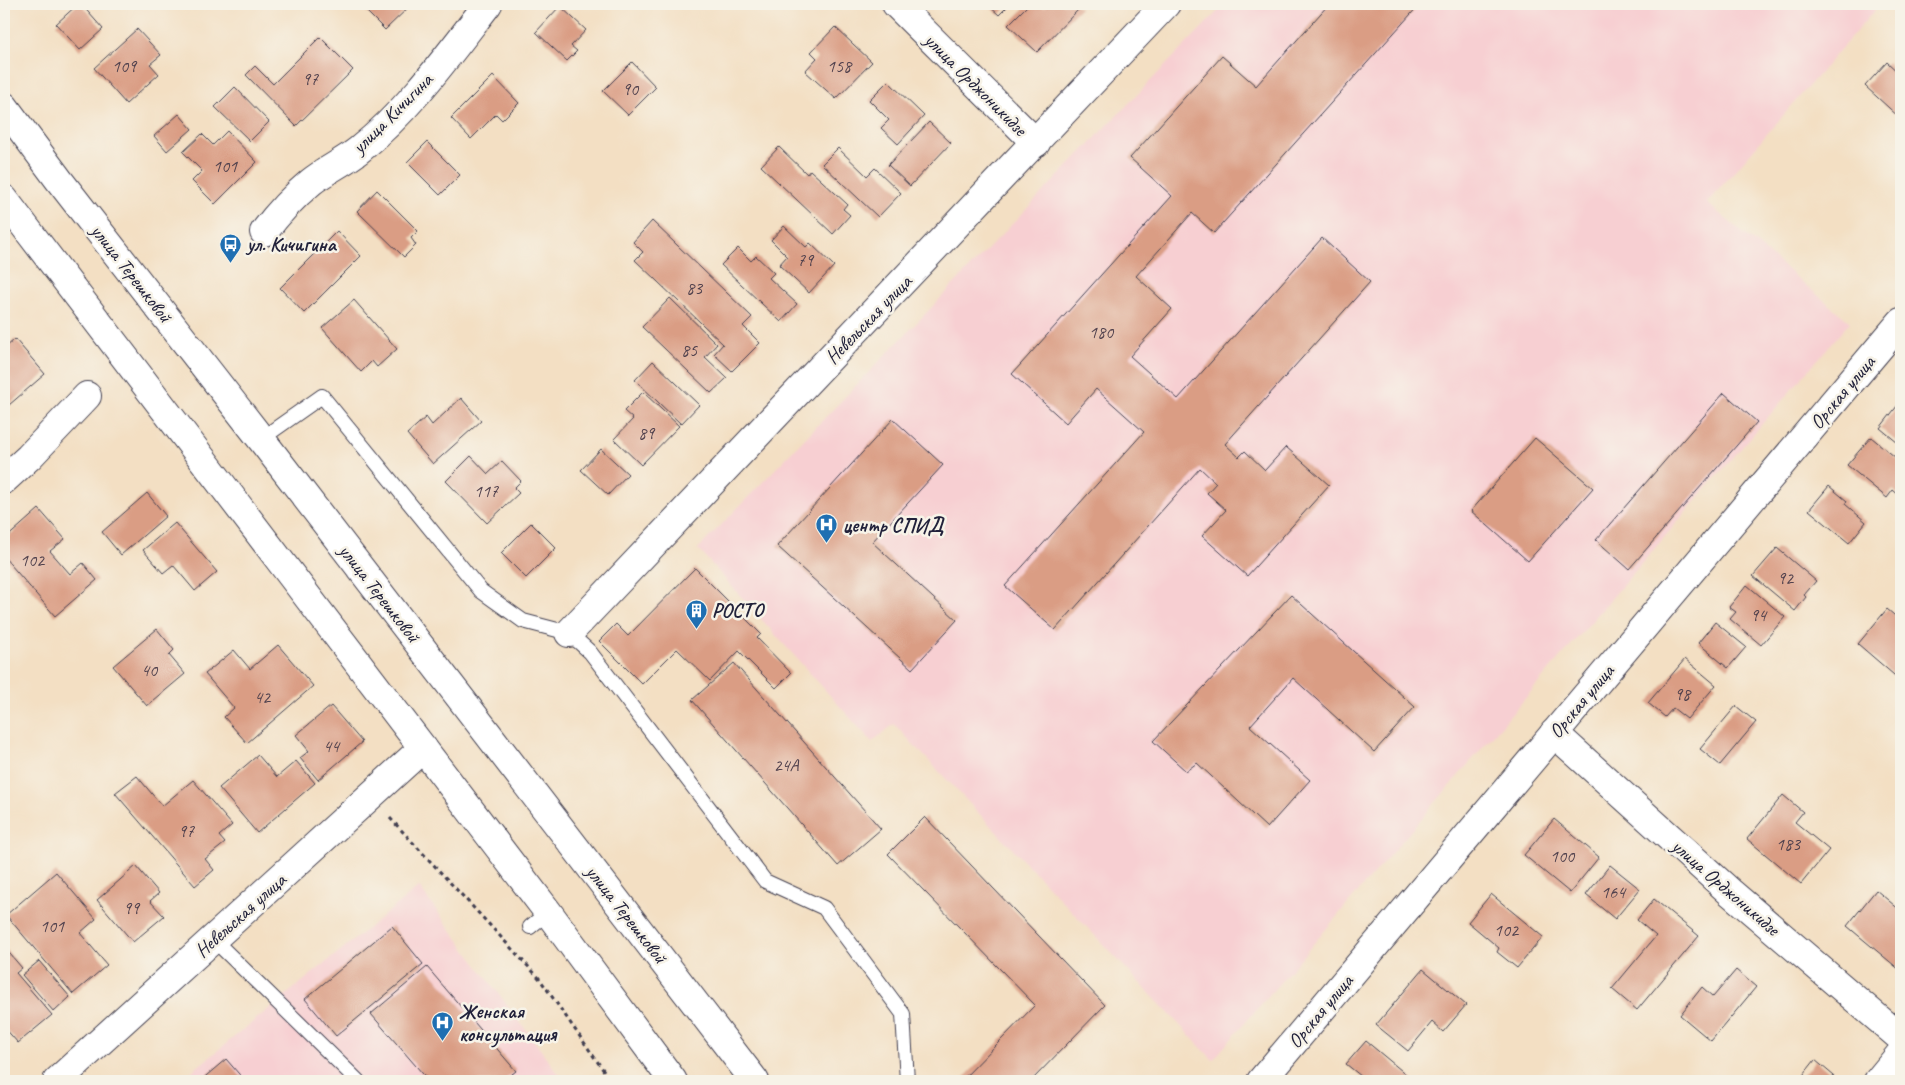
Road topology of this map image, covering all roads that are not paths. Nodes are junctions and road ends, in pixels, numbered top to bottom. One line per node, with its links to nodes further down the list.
1 (488, 4): 7 (main road, улица Кичигина)
2 (896, 4): 5 (main road, улица Орджоникидзе)
3 (1166, 4): 5 (main road, Невельская улица)
4 (4, 106): 10 (main road, улица Терешковой)
5 (1036, 143): 12 (main road, Невельская улица)
6 (4, 199): 14 (main road)
7 (264, 232)
8 (1901, 322): 13 (main road, Орская улица)
9 (87, 396): 11 (main road)
10 (261, 438): 12 (lane); 21 (main road, улица Терешковой)
11 (4, 480)
12 (569, 633): 22 (lane)
13 (1554, 733): 16 (main road, улица Орджоникидзе); 23 (main road, Орская улица)
14 (422, 748): 15 (main road, Невельская улица); 20 (main road)
15 (213, 939): 18 (main road, Невельская улица); 19 (lane)
16 (1901, 1038)
17 (1901, 1053): 24 (main road)
18 (56, 1081)
19 (358, 1081)
20 (673, 1081)
21 (755, 1081)
22 (907, 1081)
23 (1261, 1081)
24 (1878, 1081)

